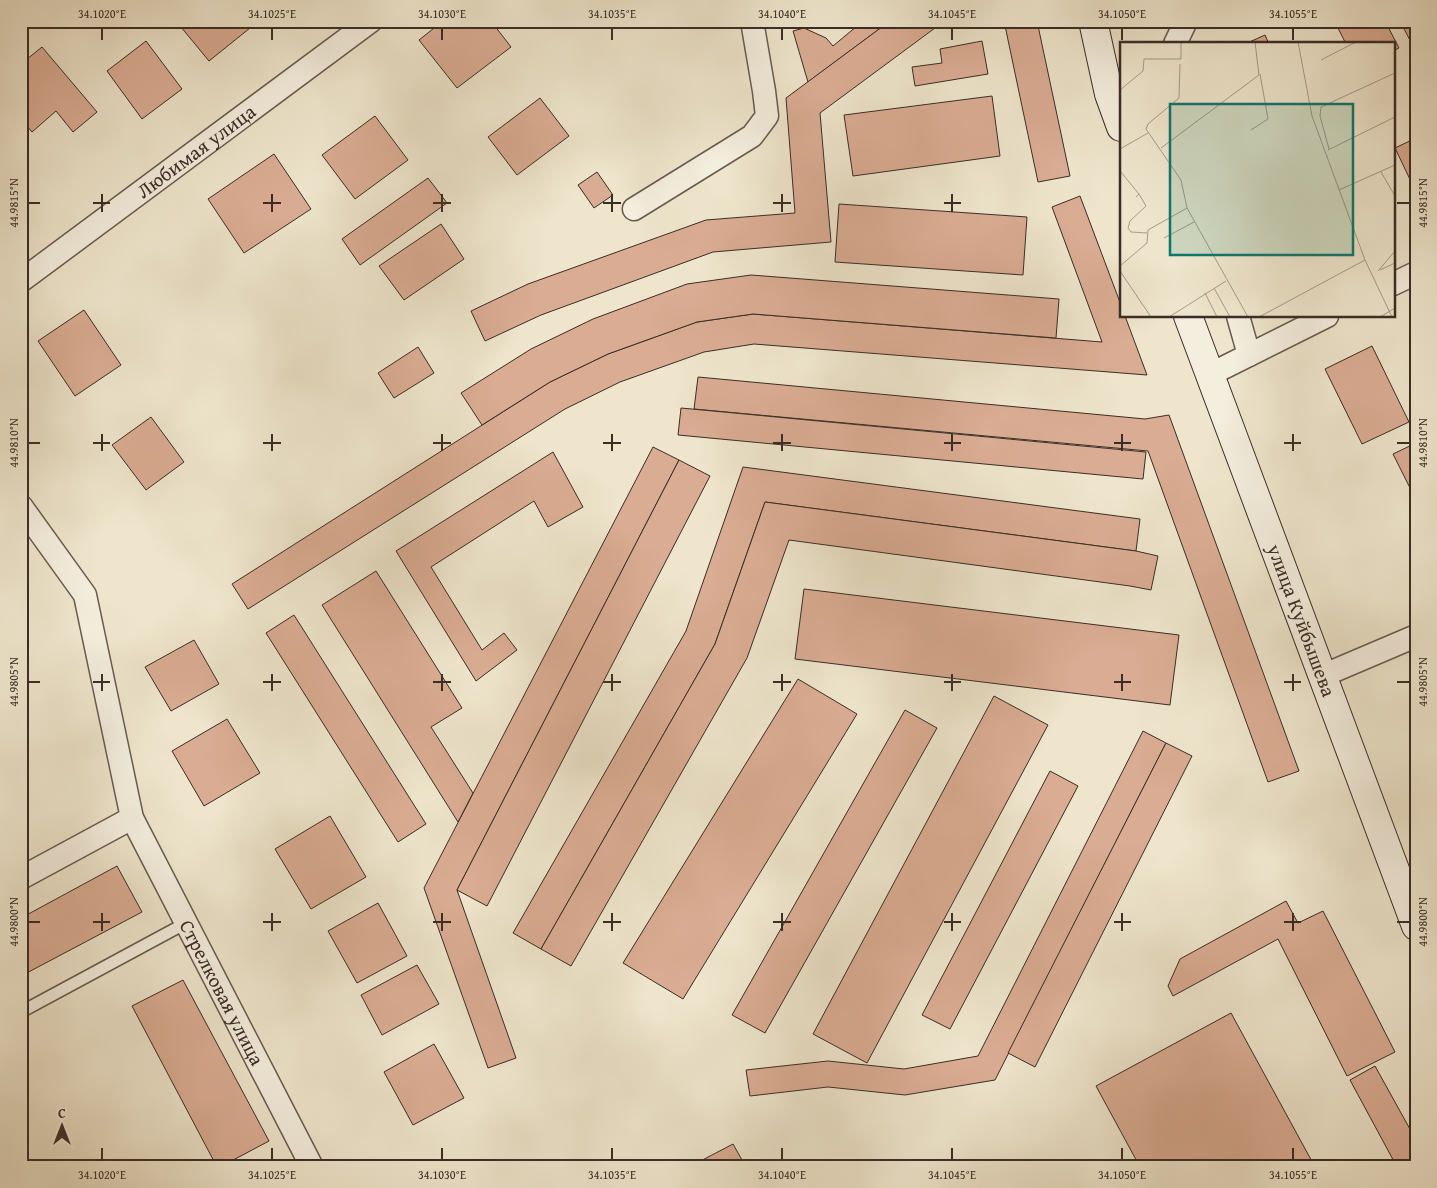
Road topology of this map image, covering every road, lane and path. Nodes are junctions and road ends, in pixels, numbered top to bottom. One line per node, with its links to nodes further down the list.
1 (371, 21): 9 (street, Любимая улица)
2 (752, 21): 7 (street)
3 (1094, 21): 6 (main road)
4 (1186, 21): 5 (street)
5 (1176, 42)
6 (1120, 124)
7 (634, 209)
8 (1416, 272): 10 (street)
9 (21, 281)
10 (1394, 283)
11 (1189, 318): 15 (main road, улица Куйбышева)
12 (1239, 318): 14 (street)
13 (1323, 318): 14 (street)
14 (1249, 355): 15 (street)
15 (1208, 375): 18 (main road, улица Куйбышева)
16 (21, 506): 19 (street, Стрелковая улица)
17 (1416, 636): 18 (street)
18 (1322, 676): 22 (main road, улица Куйбышева)
19 (132, 818): 20 (street); 21 (street, Стрелковая улица)
20 (21, 878)
21 (186, 922): 23 (lane); 24 (street, Стрелковая улица)
22 (1416, 926)
23 (21, 1012)
24 (312, 1167)

